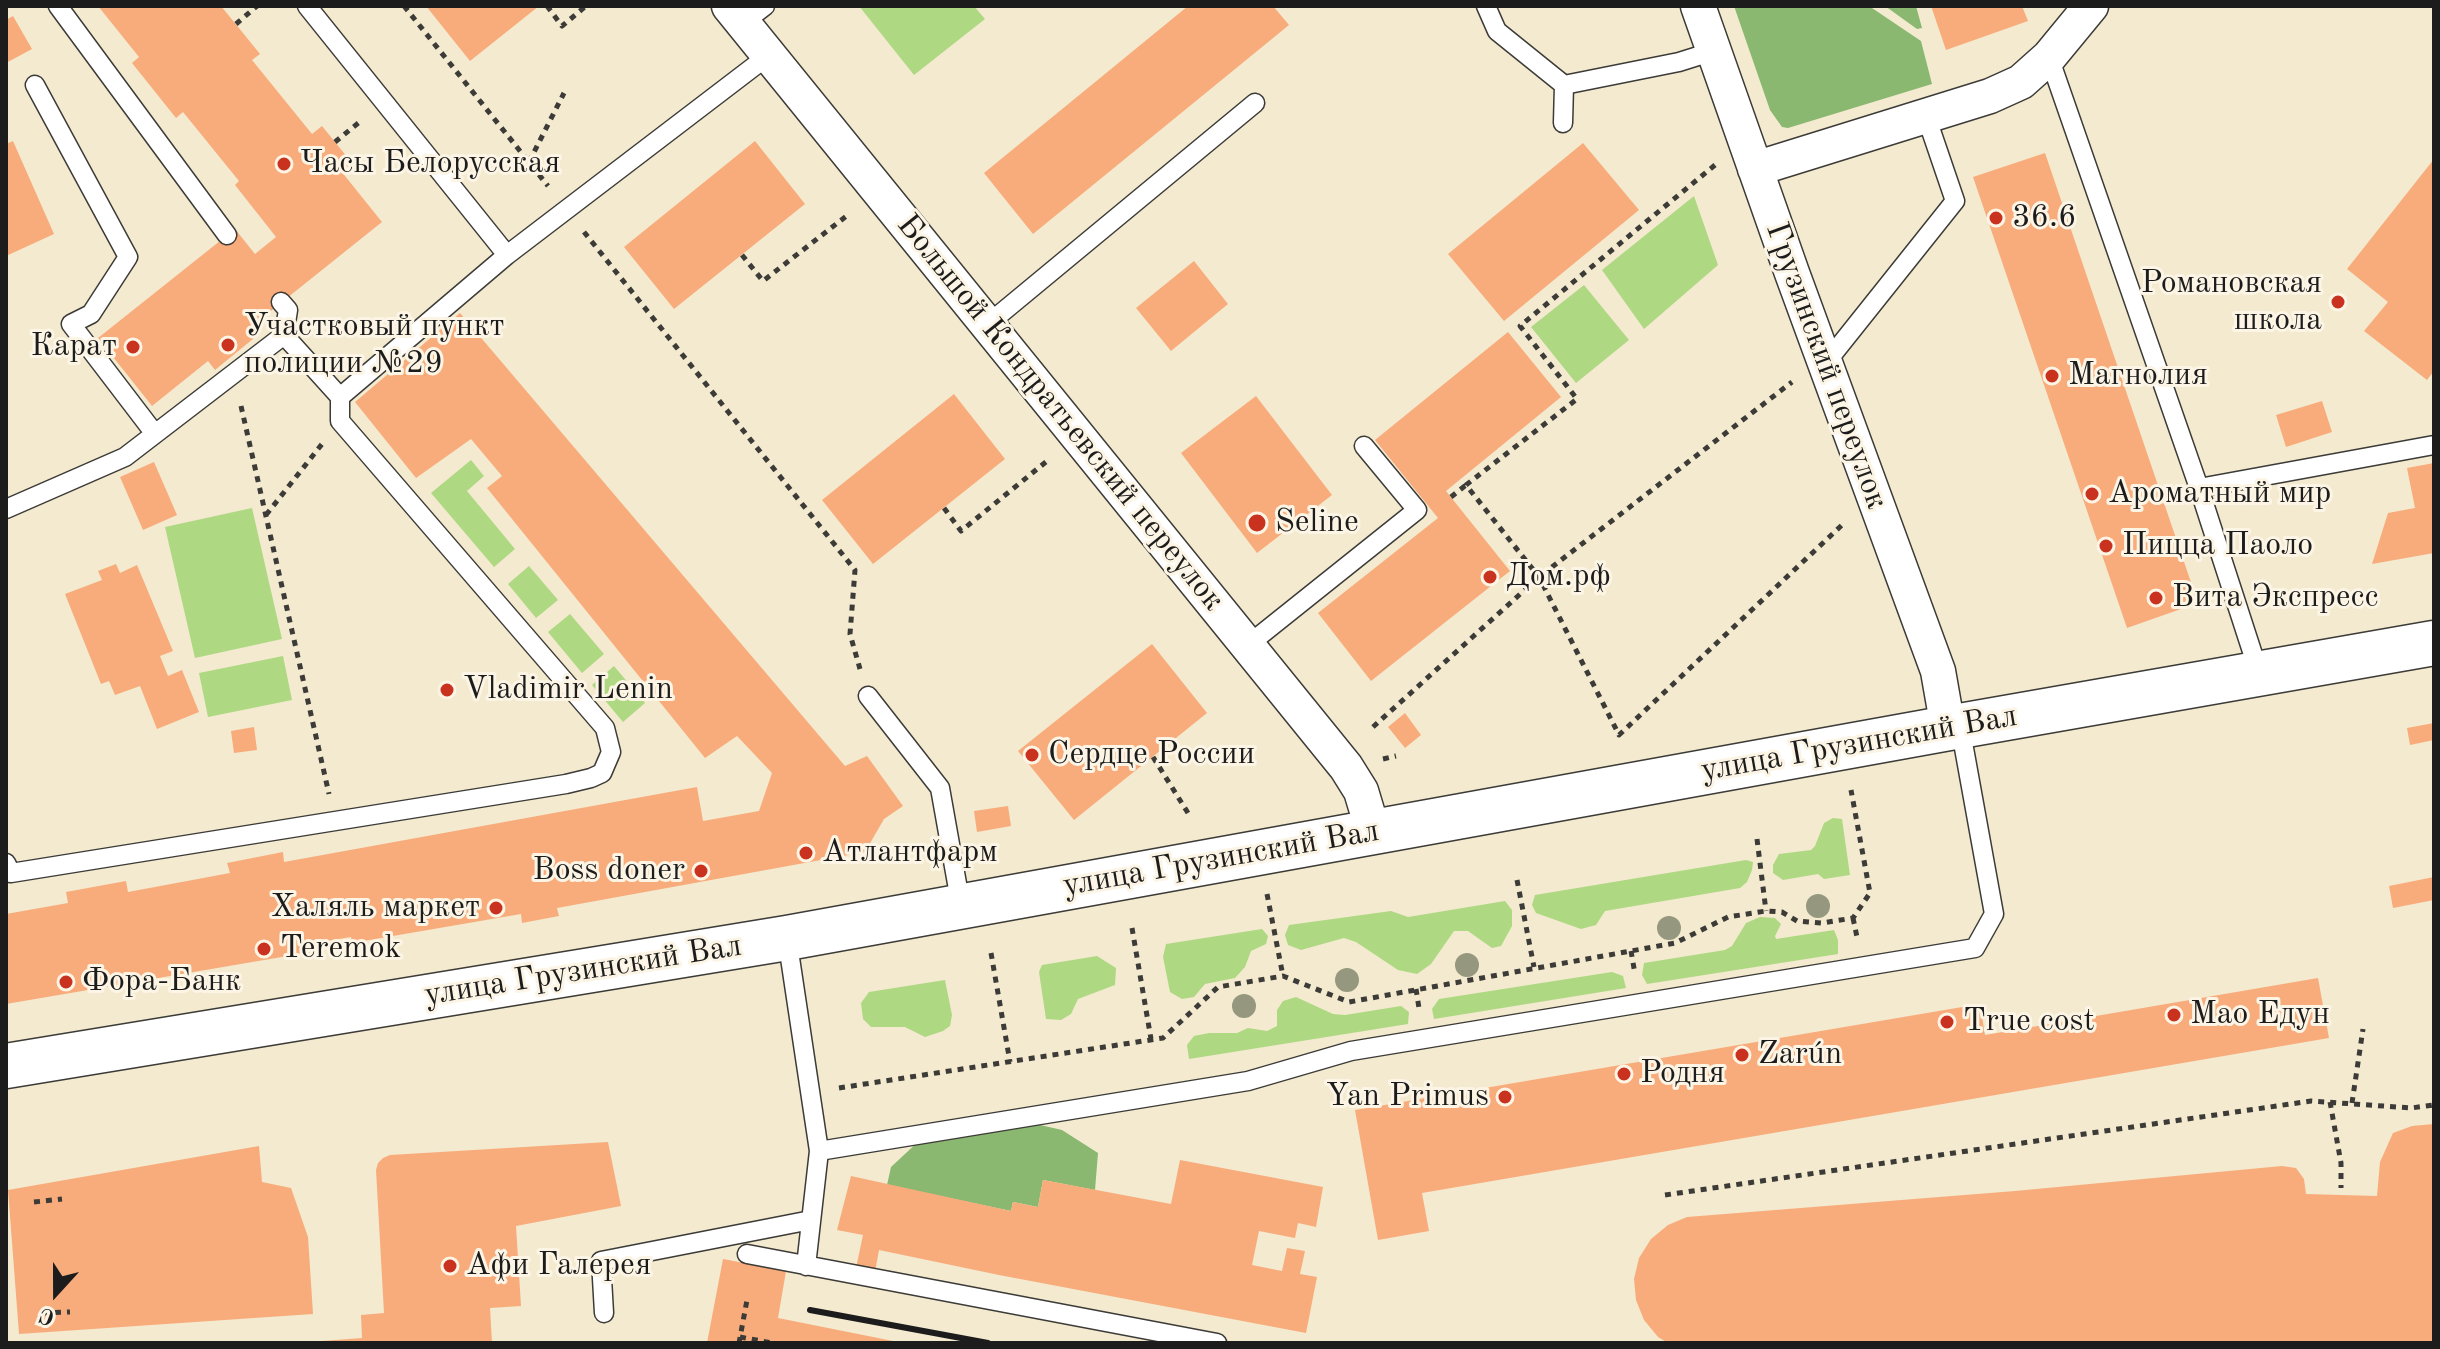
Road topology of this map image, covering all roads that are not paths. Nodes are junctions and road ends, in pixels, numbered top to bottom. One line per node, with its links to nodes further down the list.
1 (58, 6): 16 (lane)
2 (307, 6): 17 (lane)
3 (1486, 6): 11 (lane)
4 (1698, 6): 7 (street, Грузинский переулок)
5 (2091, 6): 9 (street)
6 (746, 12): 8 (street, Большой Кондратьевский переулок)
7 (1714, 51): 11 (lane); 15 (street, Грузинский переулок)
8 (769, 55): 17 (lane); 19 (street, Большой Кондратьевский переулок)
9 (2049, 57): 13 (street); 26 (lane)
10 (35, 85): 23 (lane)
11 (1564, 85): 14 (lane)
12 (1255, 103): 19 (lane)
13 (1926, 116): 15 (street); 21 (lane)
14 (1563, 123)
15 (1755, 169): 21 (street, Грузинский переулок)
16 (227, 235)
17 (507, 255): 22 (lane)
18 (281, 302): 20 (lane)
19 (988, 324): 29 (street, Большой Кондратьевский переулок)
20 (284, 335): 22 (lane); 23 (lane)
21 (1825, 364): 32 (street, Грузинский переулок)
22 (340, 397): 34 (lane)
23 (155, 434): 27 (lane)
24 (2434, 445): 26 (lane)
25 (1364, 446): 29 (lane)
26 (2199, 488): 30 (lane)
27 (6, 509)
28 (2434, 643): 30 (main road, улица Грузинский Вал)
29 (1248, 645): 33 (street, Большой Кондратьевский переулок)
30 (2259, 673): 32 (main road, улица Грузинский Вал)
31 (868, 696): 35 (lane)
32 (1954, 727): 33 (main road, улица Грузинский Вал); 38 (lane)
33 (1373, 831): 35 (main road, улица Грузинский Вал)
34 (6, 863)
35 (961, 906): 36 (main road, улица Грузинский Вал)
36 (787, 938): 37 (main road, улица Грузинский Вал); 38 (lane)
37 (6, 1066)
38 (819, 1151): 39 (lane)
39 (811, 1220): 41 (lane); 42 (lane)
40 (747, 1254): 41 (lane)
41 (806, 1266): 43 (lane)
42 (604, 1313)
43 (1217, 1343)

